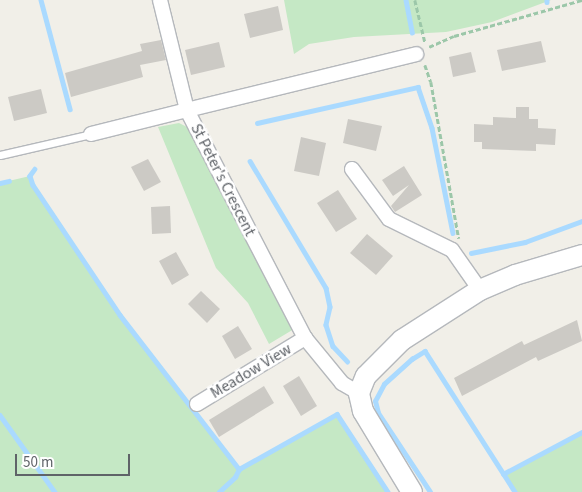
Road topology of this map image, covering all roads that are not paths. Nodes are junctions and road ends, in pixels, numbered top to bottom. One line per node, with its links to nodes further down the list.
1 (160, 0): 3 (street)
2 (421, 51): 3 (street, St Peter's Crescent)
3 (187, 110): 4 (street); 9 (street, St Peter's Crescent)
4 (91, 134): 5 (lane)
5 (0, 155)
6 (352, 169): 8 (street)
7 (582, 255): 8 (main road)
8 (480, 290): 10 (main road)
9 (305, 338): 10 (street, St Peter's Crescent); 11 (street, Meadow View)
10 (359, 393): 12 (main road)
11 (197, 404)
12 (412, 492)

